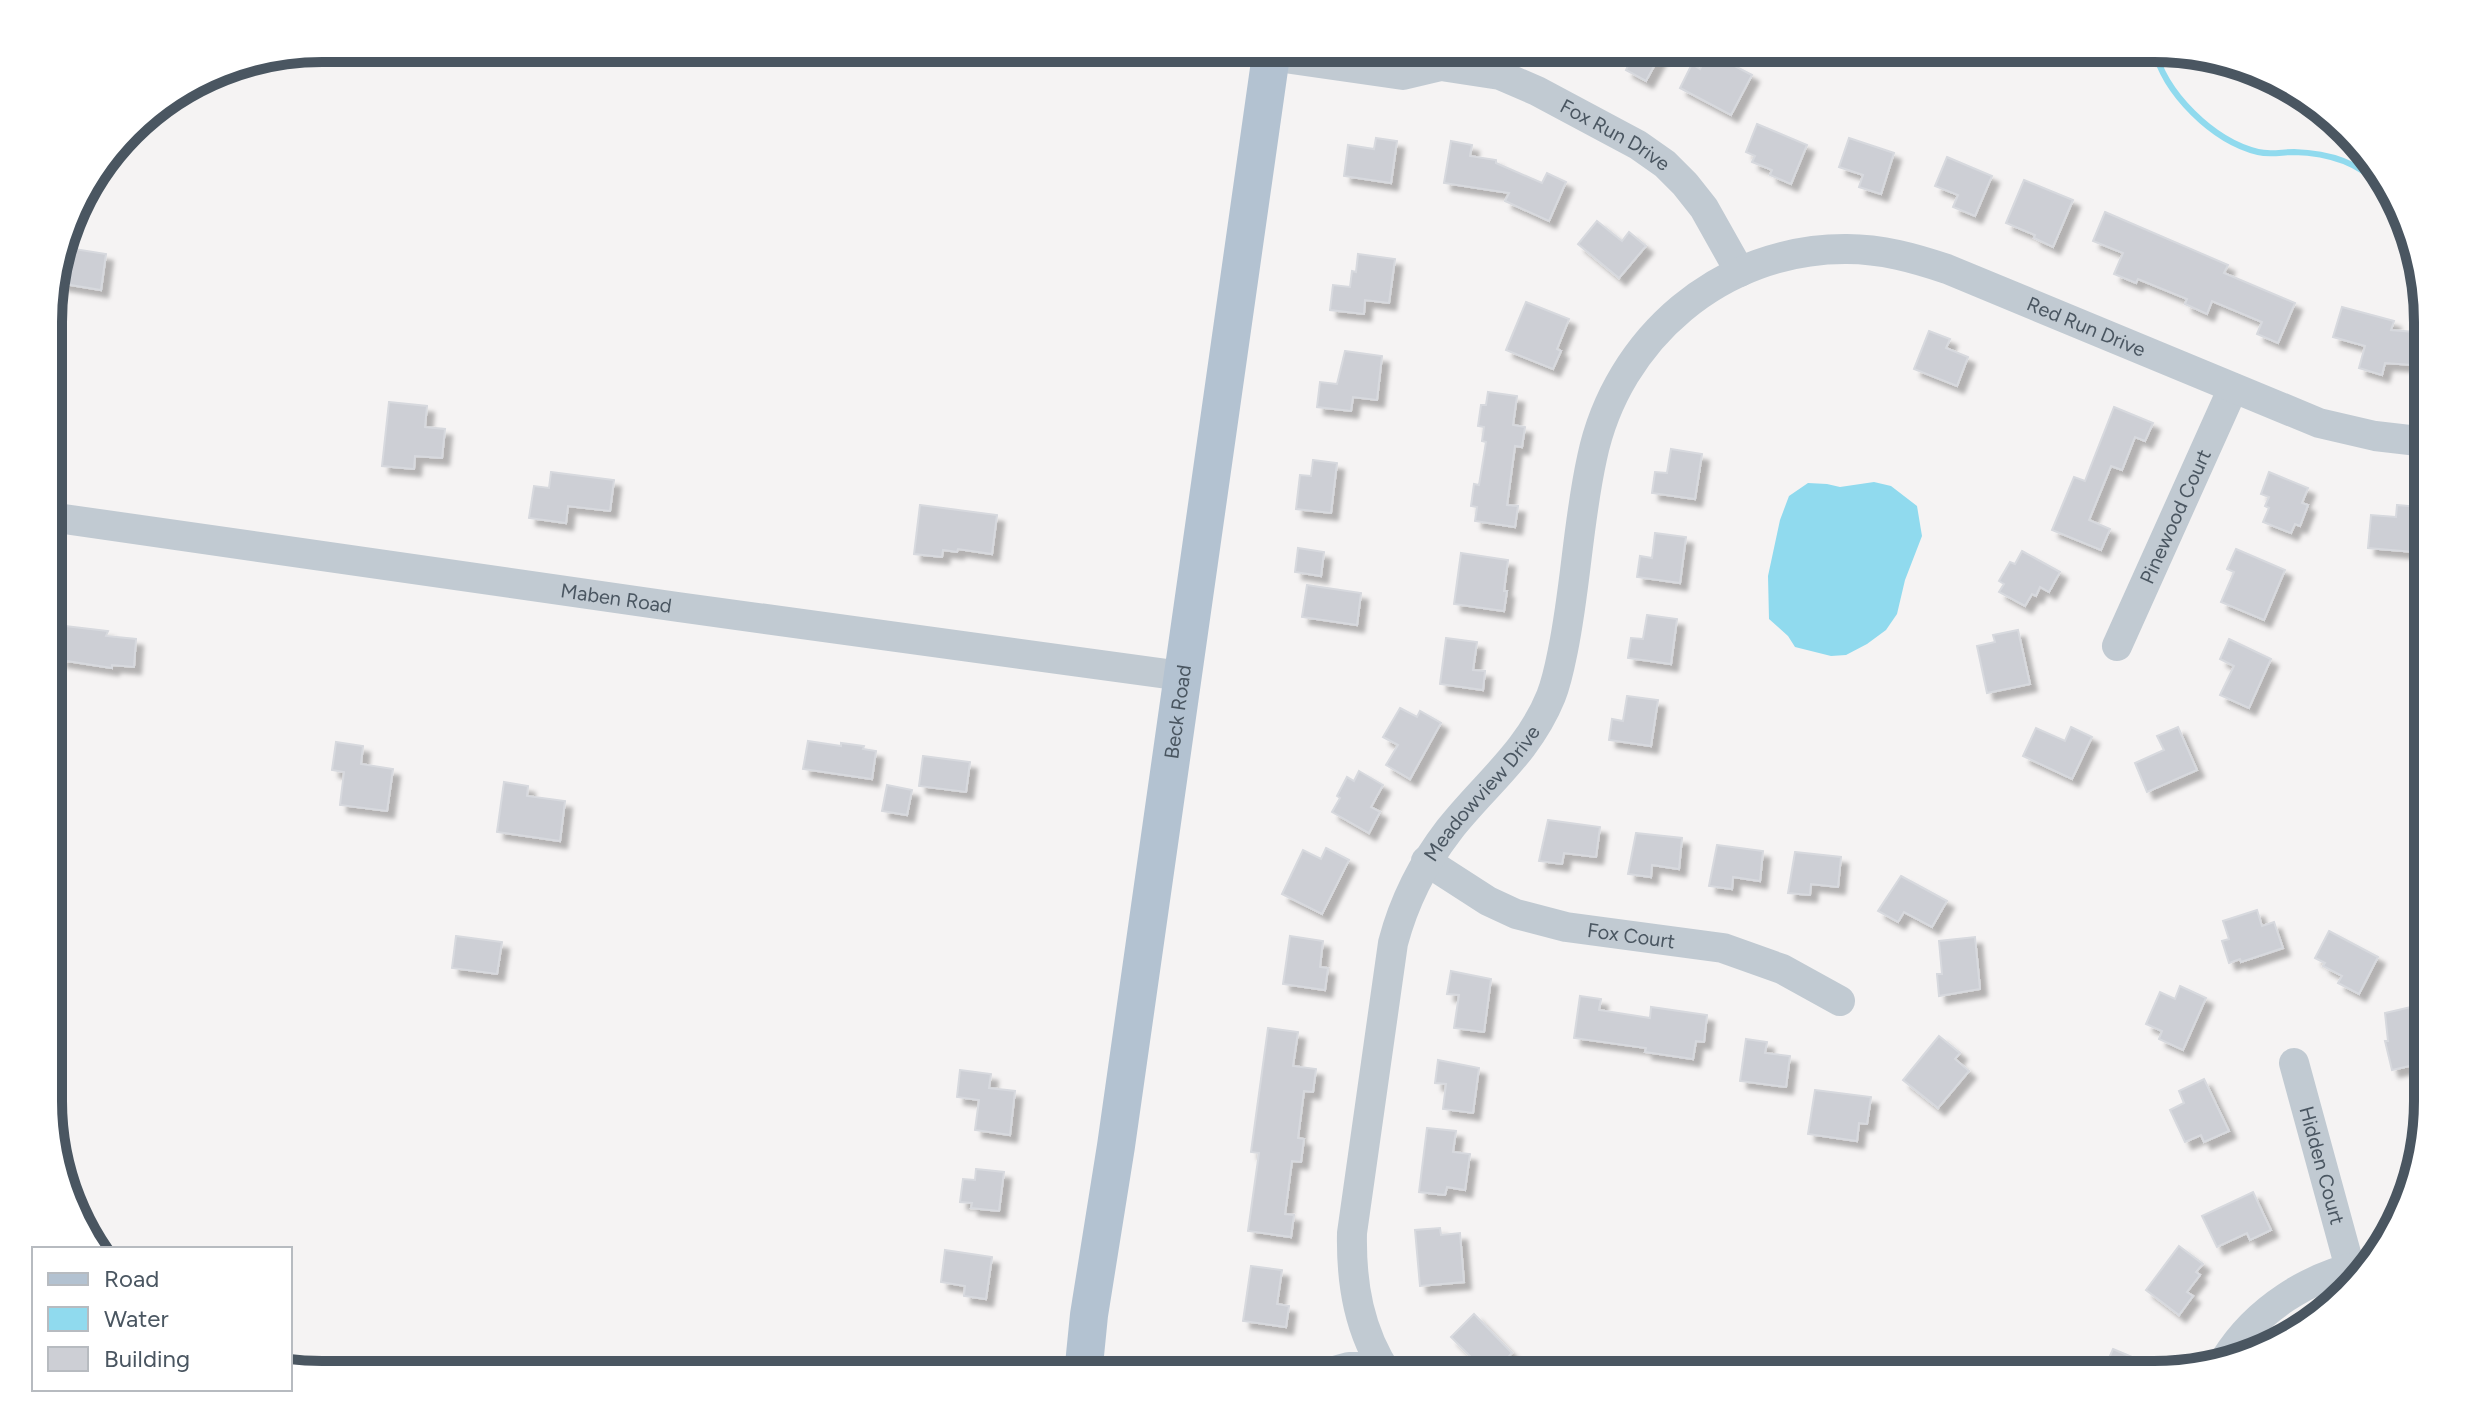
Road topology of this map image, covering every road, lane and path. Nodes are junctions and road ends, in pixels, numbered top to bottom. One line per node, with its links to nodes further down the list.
1 (1270, 62): 10 (main road, Beck Road)
2 (1331, 62): 3 (street, Fox Run Drive)
3 (1423, 62)
4 (1452, 62): 5 (street, Fox Run Drive)
5 (1740, 272): 6 (street, Red Run Drive); 11 (street, Meadowview Drive)
6 (2233, 388): 7 (street, Red Run Drive); 9 (street, Pinewood Court)
7 (2413, 440)
8 (62, 519): 10 (street, Maben Road)
9 (2117, 646)
10 (1182, 676): 18 (main road, Beck Road)
11 (1426, 861): 12 (street, Fox Court); 17 (street, Meadowview Drive)
12 (1840, 1001)
13 (2294, 1063): 14 (street, Hidden Court)
14 (2356, 1263)
15 (2353, 1267): 16 (street)
16 (2234, 1348)
17 (1377, 1360)
18 (1084, 1361)

